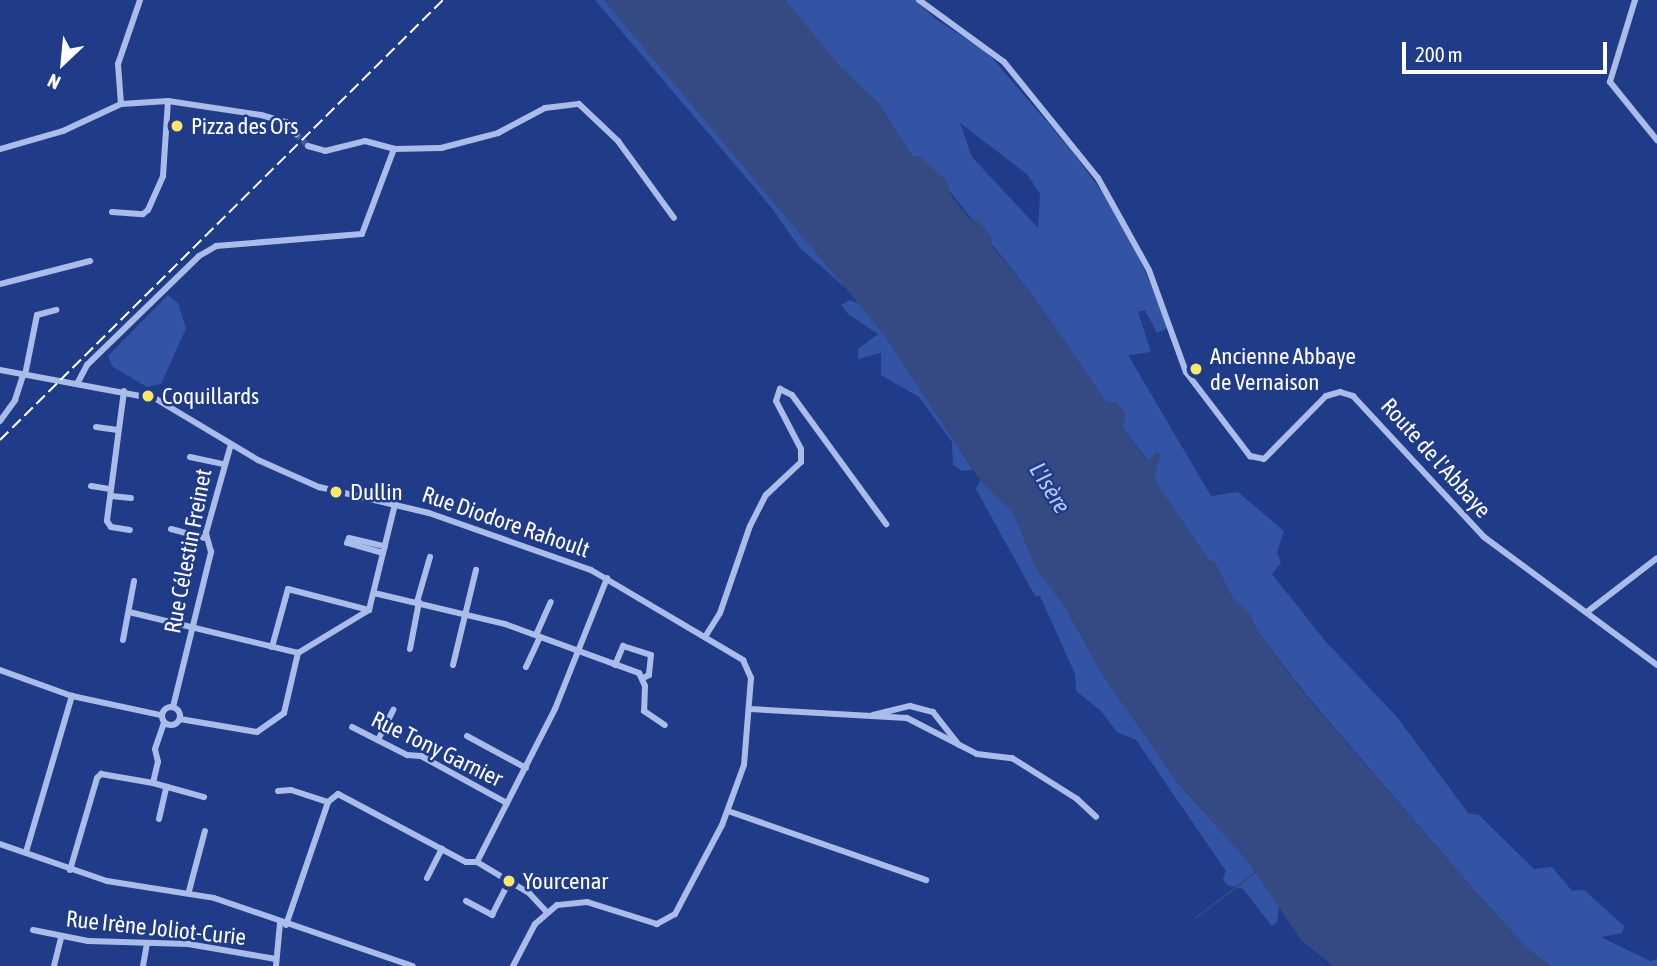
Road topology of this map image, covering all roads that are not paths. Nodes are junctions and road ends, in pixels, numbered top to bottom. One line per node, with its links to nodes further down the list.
1 (140, 0): 5 (street)
2 (919, 0): 45 (street, Route de l'Abbaye)
3 (1635, 0): 7 (street)
4 (168, 101): 5 (street); 6 (street); 11 (street)
5 (121, 104): 9 (street)
6 (296, 134)
7 (1657, 140)
8 (308, 146): 10 (street)
9 (0, 149)
10 (394, 149): 12 (street); 18 (street)
11 (112, 212)
12 (674, 218)
13 (90, 261): 14 (street)
14 (0, 284)
15 (56, 310): 17 (street)
16 (0, 370): 17 (street, Rue Diodore Rahoult)
17 (24, 375): 18 (street, Rue Diodore Rahoult); 20 (street)
18 (78, 382): 19 (street, Rue Diodore Rahoult)
19 (124, 391): 23 (street); 24 (street, Rue Diodore Rahoult)
20 (3, 413): 21 (street)
21 (0, 421)
22 (96, 427): 23 (street)
23 (118, 430): 28 (street)
24 (231, 444): 26 (street, Rue Célestin Freinet); 30 (street, Rue Diodore Rahoult)
25 (190, 457): 26 (street)
26 (222, 464): 34 (street, Rue Célestin Freinet)
27 (91, 486): 28 (street)
28 (111, 492): 29 (street); 33 (street)
29 (131, 498)
30 (395, 504): 35 (street); 39 (street, Rue Diodore Rahoult)
31 (886, 524): 50 (street)
32 (171, 529): 34 (street)
33 (130, 530)
34 (205, 538): 48 (street, Rue Célestin Freinet)
35 (384, 550): 35 (street); 41 (street)
36 (430, 557): 42 (street)
37 (1657, 558): 45 (street)
38 (476, 570): 47 (street)
39 (607, 578): 50 (street, Rue Diodore Rahoult); 54 (street)
40 (134, 581): 46 (street)
41 (374, 593): 42 (street); 44 (street)
42 (418, 602): 47 (street); 53 (street)
43 (551, 602): 49 (street)
44 (369, 610): 52 (street); 55 (street)
45 (1587, 611): 58 (street, Route de l'Abbaye)
46 (129, 612): 48 (street); 51 (street)
47 (466, 614): 49 (street); 56 (street)
48 (193, 627): 52 (street); 63 (street, Rue Célestin Freinet)
49 (538, 636): 54 (street); 59 (street)
50 (705, 638): 64 (street, Rue Diodore Rahoult)
51 (123, 640)
52 (272, 647): 55 (street)
53 (410, 649)
54 (577, 651): 57 (street); 75 (street)
55 (298, 653): 68 (street)
56 (453, 665)
57 (615, 665): 61 (street); 61 (street)
58 (1657, 665)
59 (526, 667)
60 (0, 670): 62 (street)
61 (643, 678): 70 (street)
62 (72, 696): 66 (street); 88 (street)
63 (173, 707): 66 (street); 68 (street)
64 (750, 709): 67 (street); 82 (street)
65 (393, 710): 73 (street)
66 (161, 715): 69 (street)
67 (869, 716): 74 (street); 74 (street)
68 (180, 719): 69 (street)
69 (164, 723): 76 (street)
70 (665, 725)
71 (352, 727): 73 (street, Rue Tony Garnier)
72 (467, 736): 75 (street)
73 (378, 740): 81 (street, Rue Tony Garnier)
74 (960, 747): 83 (street)
75 (526, 768): 81 (street)
76 (153, 783): 77 (street); 90 (street)
77 (166, 789): 79 (street); 84 (street)
78 (278, 791): 80 (street)
79 (204, 797)
80 (328, 802): 87 (street); 97 (street)
81 (506, 803): 89 (street)
82 (728, 811): 92 (street); 96 (street)
83 (1096, 817)
84 (159, 819)
85 (205, 831): 94 (street)
86 (0, 844): 88 (street)
87 (442, 849): 89 (street); 91 (street)
88 (26, 852): 90 (street)
89 (477, 862): 93 (street)
90 (70, 870): 94 (street)
91 (427, 878)
92 (926, 880)
93 (509, 881): 95 (street); 96 (street)
94 (189, 891): 97 (street)
95 (466, 901)
96 (546, 911): 105 (street)
97 (283, 924): 101 (street); 104 (street)
98 (33, 930): 99 (street, Rue Irène Joliot-Curie)
99 (61, 937): 100 (street, Rue Irène Joliot-Curie); 102 (street)
100 (147, 943): 101 (street, Rue Irène Joliot-Curie); 103 (street)
101 (276, 962)
102 (54, 966)
103 (143, 966)
104 (413, 966)
105 (513, 966)

